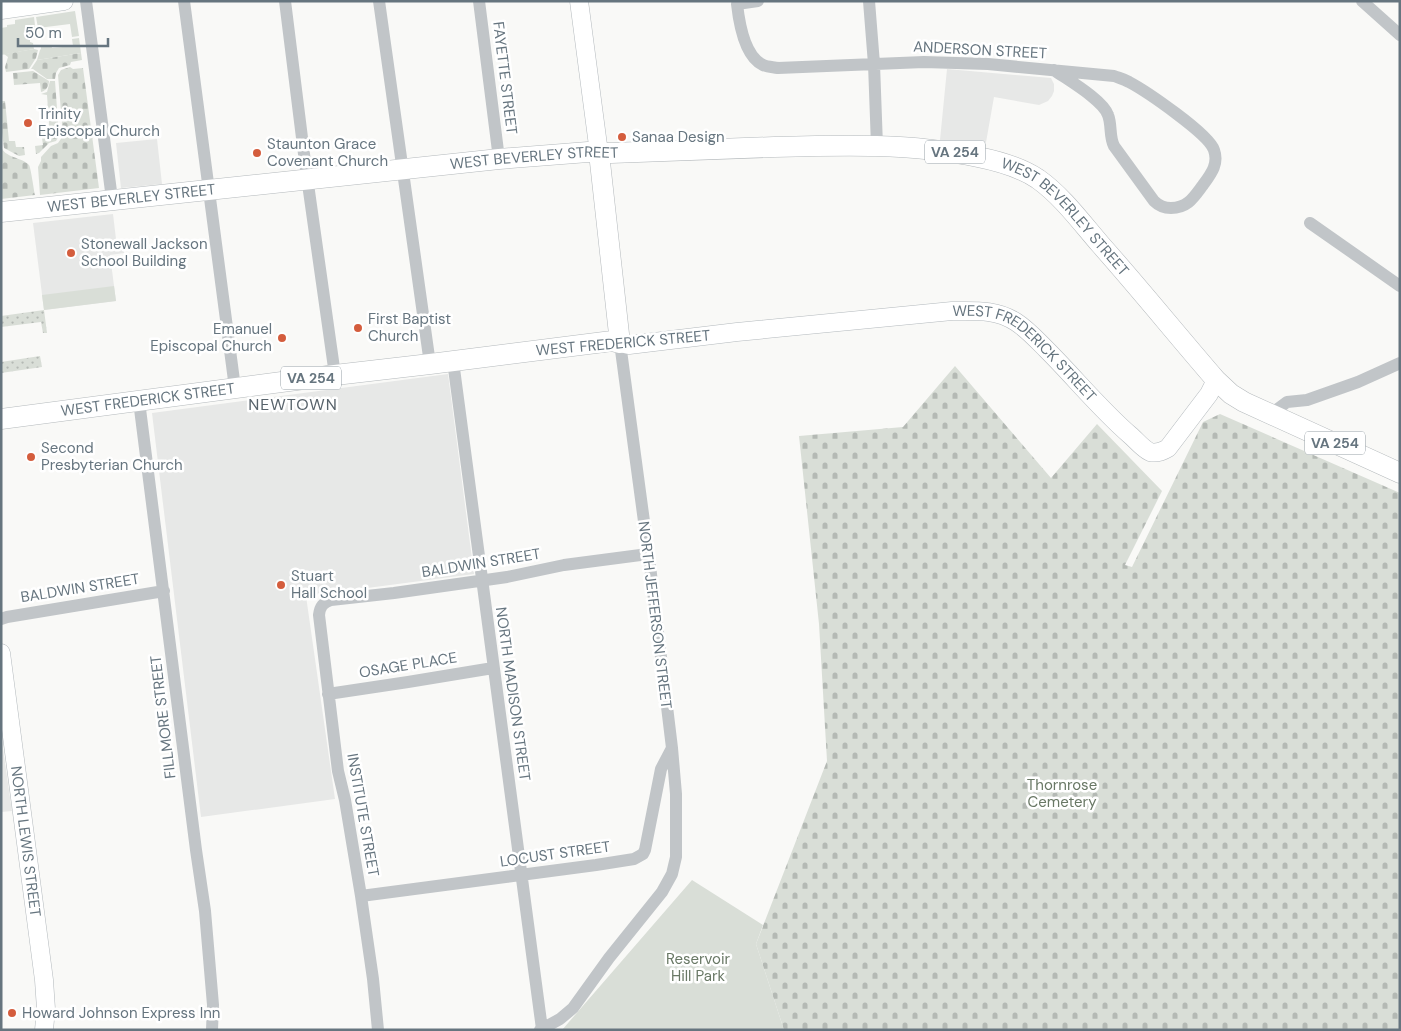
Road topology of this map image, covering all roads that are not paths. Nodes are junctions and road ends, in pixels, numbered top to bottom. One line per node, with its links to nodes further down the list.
1 (64, 1): 11 (street)
2 (86, 1): 21 (street)
3 (184, 1): 20 (street)
4 (285, 1): 19 (street)
5 (379, 1): 18 (street)
6 (479, 1): 17 (street, FAYETTE STREET)
7 (579, 1): 16 (street)
8 (758, 1): 13 (street, ANDERSON STREET)
9 (869, 1): 13 (street)
10 (1362, 1): 12 (street)
11 (1, 10)
12 (1400, 35)
13 (874, 64): 14 (street, ANDERSON STREET); 15 (street)
14 (1054, 70): 14 (street, ANDERSON STREET)
15 (877, 146): 16 (main road, WEST BEVERLEY STREET / VA 254); 30 (main road, WEST BEVERLEY STREET / VA 254)
16 (599, 152): 17 (main road, WEST BEVERLEY STREET / VA 254); 25 (main road, NORTH JEFFERSON STREET)
17 (499, 159): 18 (main road, WEST BEVERLEY STREET / VA 254)
18 (404, 169): 19 (main road, WEST BEVERLEY STREET / VA 254); 28 (street)
19 (307, 179): 20 (main road, WEST BEVERLEY STREET / VA 254); 29 (street)
20 (209, 190): 21 (main road, WEST BEVERLEY STREET / VA 254); 31 (street)
21 (112, 199): 22 (main road, WEST BEVERLEY STREET / VA 254)
22 (1, 212)
23 (1310, 223): 24 (street)
24 (1400, 286)
25 (620, 343): 26 (main road, WEST FREDERICK STREET / VA 254); 30 (street, WEST FREDERICK STREET); 36 (street, NORTH JEFFERSON STREET)
26 (453, 361): 28 (main road, WEST FREDERICK STREET / VA 254); 37 (street, NORTH MADISON STREET)
27 (1400, 363): 33 (street)
28 (430, 364): 29 (main road, WEST FREDERICK STREET / VA 254)
29 (335, 375): 31 (main road, WEST FREDERICK STREET / VA 254)
30 (1216, 380): 33 (main road, WEST BEVERLEY STREET / VA 254)
31 (235, 388): 32 (main road, WEST FREDERICK STREET / VA 254)
32 (140, 401): 34 (main road, WEST FREDERICK STREET / VA 254); 38 (street, FILLMORE STREET)
33 (1271, 414): 35 (main road, WEST BEVERLEY STREET / VA 254)
34 (1, 419)
35 (1400, 473)
36 (648, 554): 37 (street, BALDWIN STREET); 44 (street, NORTH JEFFERSON STREET)
37 (482, 581): 39 (street, BALDWIN STREET); 42 (street, NORTH MADISON STREET)
38 (164, 591): 40 (street, BALDWIN STREET); 49 (street, FILLMORE STREET)
39 (321, 606): 43 (street, INSTITUTE STREET)
40 (1, 620)
41 (1, 653): 48 (street, NORTH LEWIS STREET)
42 (493, 668): 43 (street, OSAGE PLACE); 45 (street, NORTH MADISON STREET)
43 (328, 694): 46 (street, INSTITUTE STREET)
44 (672, 748): 45 (street, LOCUST STREET); 47 (street, NORTH JEFFERSON STREET)
45 (521, 874): 46 (street, LOCUST STREET); 47 (street, NORTH MADISON STREET)
46 (361, 896): 50 (street, INSTITUTE STREET)
47 (541, 1029)
48 (44, 1030)
49 (212, 1030)
50 (378, 1030)

